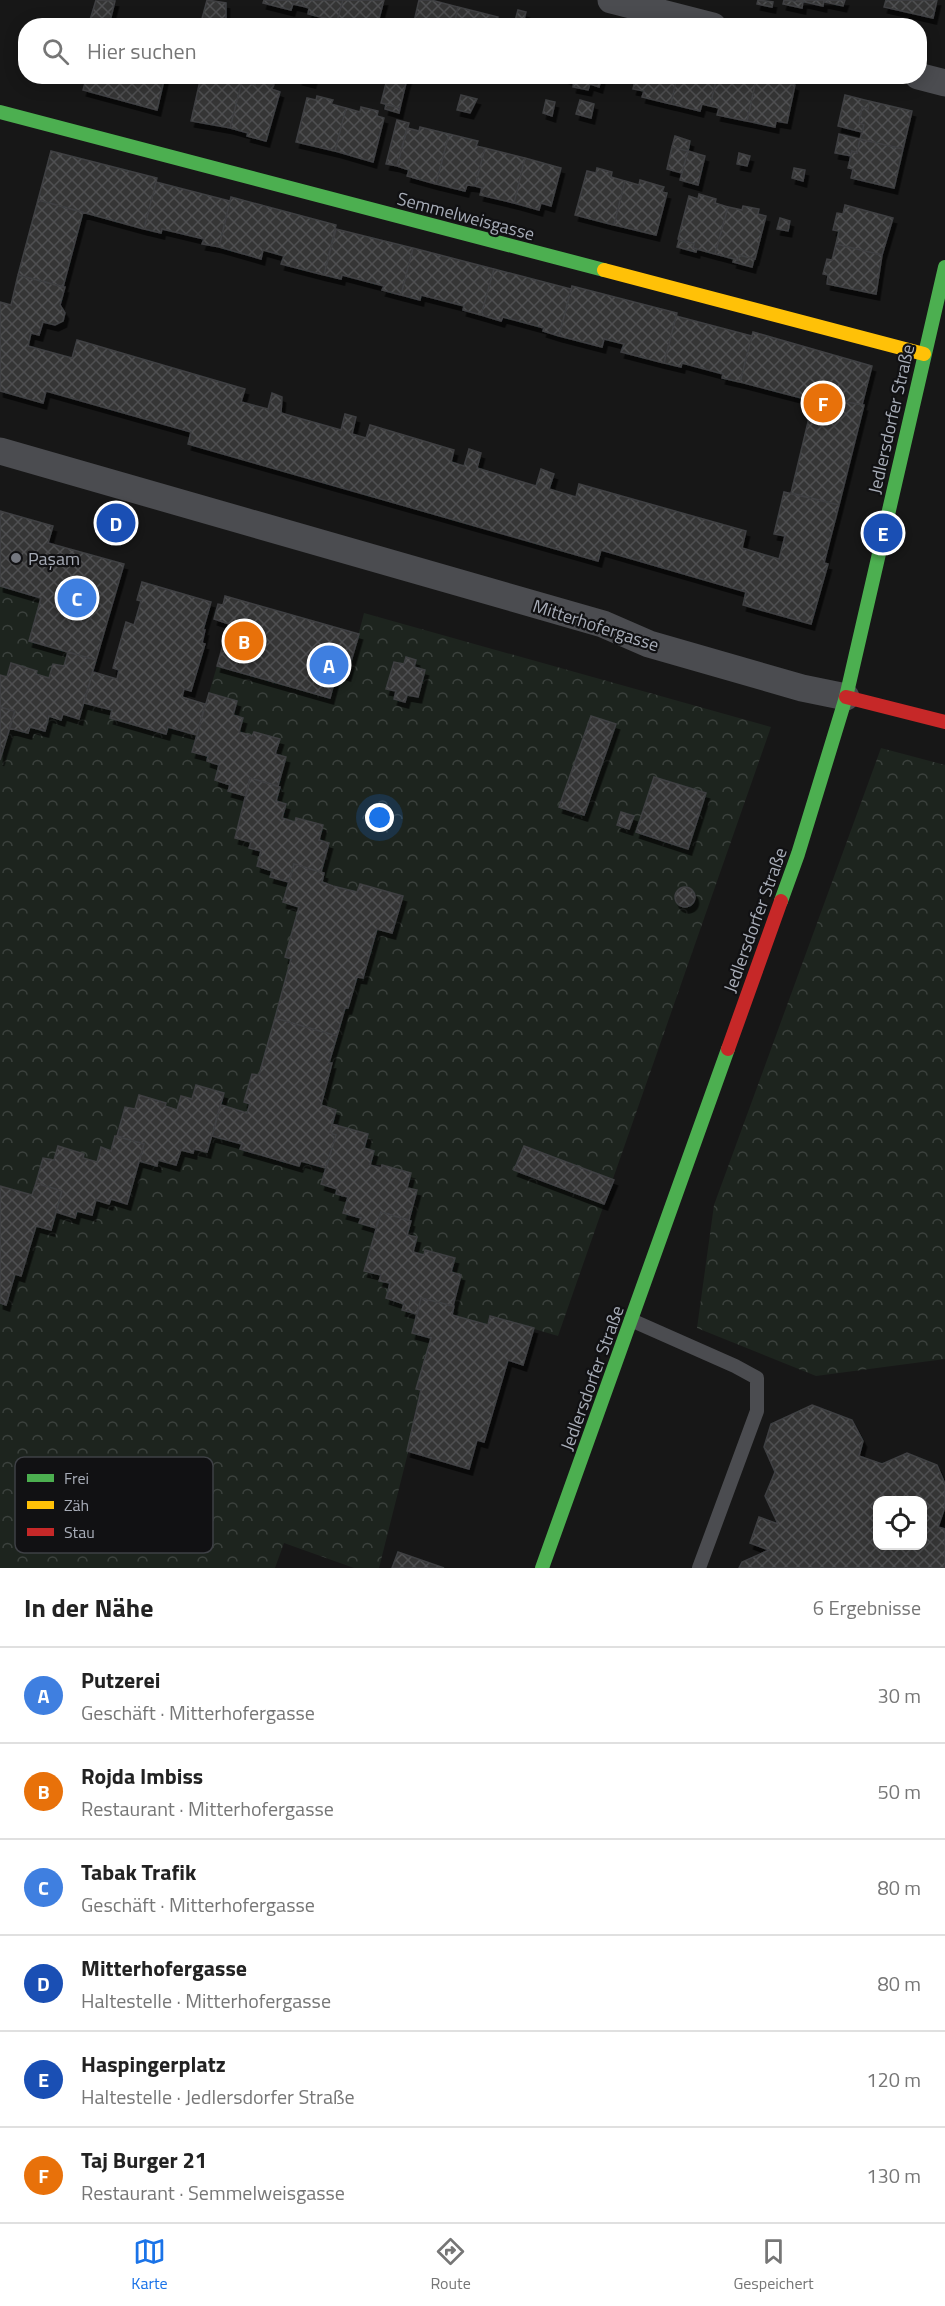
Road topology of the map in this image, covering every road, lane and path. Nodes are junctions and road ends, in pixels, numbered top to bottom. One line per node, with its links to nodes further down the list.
1 (611, 0): 2 (street)
2 (682, 18)
3 (927, 78): 4 (street)
4 (945, 83)
5 (1, 114): 7 (street, Semmelweisgasse)
6 (945, 267): 7 (street, Jedlersdorfer Straße)
7 (924, 354): 9 (street, Jedlersdorfer Straße)
8 (0, 451): 9 (street, Mitterhofergasse)
9 (846, 697): 10 (street); 11 (street, Jedlersdorfer Straße)
10 (945, 722)
11 (632, 1320): 12 (street, Jedlersdorfer Straße); 13 (lane)
12 (542, 1568)
13 (699, 1568)

